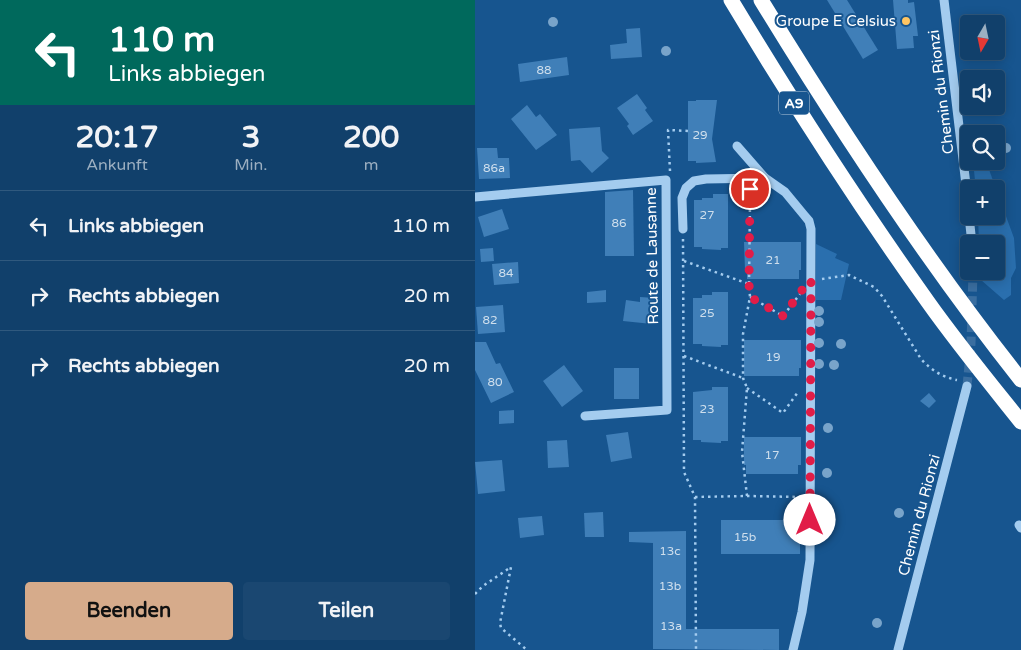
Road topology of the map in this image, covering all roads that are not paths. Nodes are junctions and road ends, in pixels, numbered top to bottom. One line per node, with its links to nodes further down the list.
1 (731, 0): 14 (highway, A9)
2 (761, 0): 9 (highway, A9)
3 (944, 0): 6 (street, Chemin du Rionzi)
4 (737, 146): 5 (street)
5 (765, 178): 8 (street); 15 (street)
6 (965, 180)
7 (475, 197): 13 (street, Route de Lausanne)
8 (683, 229)
9 (998, 350): 10 (highway); 11 (highway, A9)
10 (1021, 372)
11 (1021, 380)
12 (967, 386): 16 (street, Chemin du Rionzi)
13 (585, 416)
14 (1021, 422)
15 (793, 650)
16 (898, 650)

